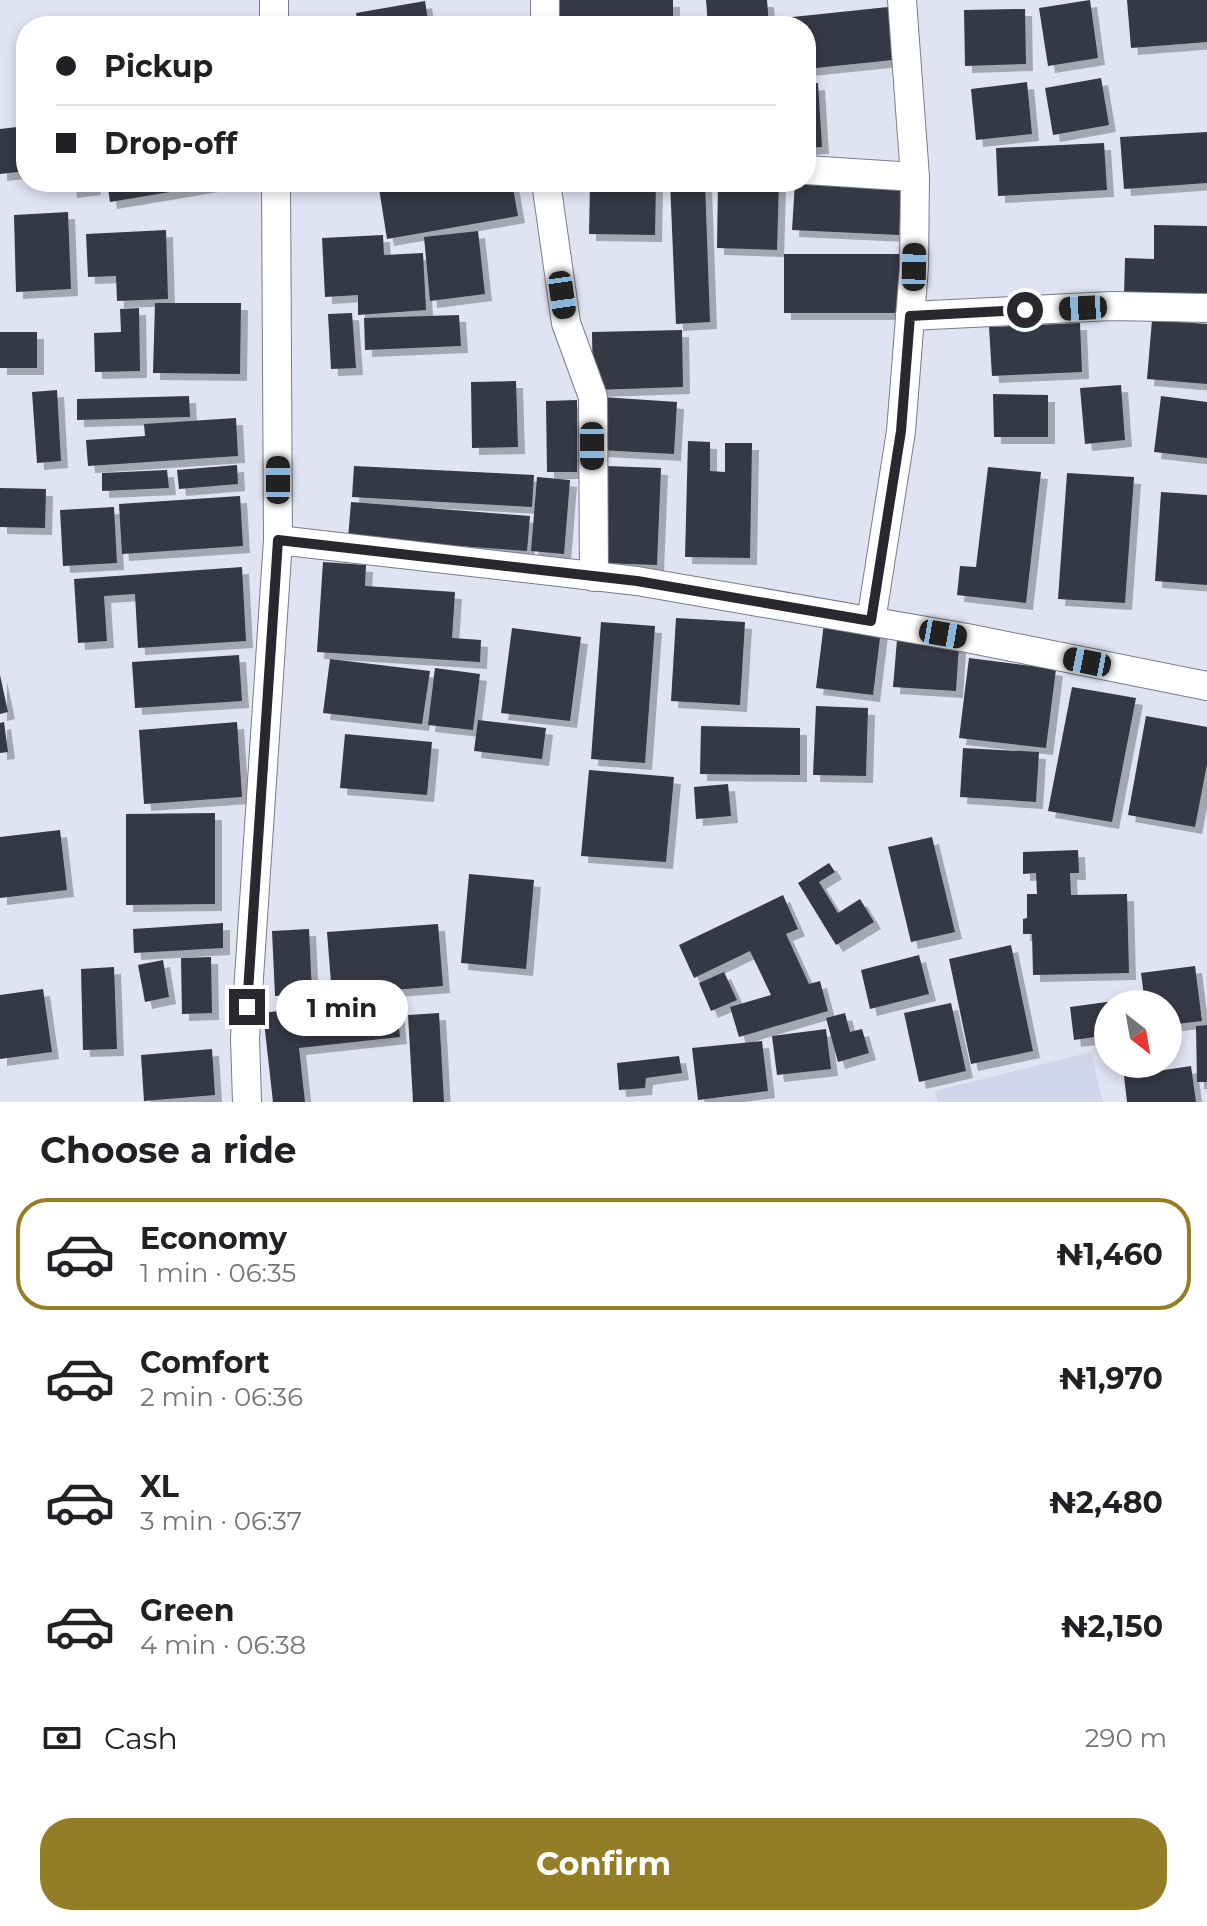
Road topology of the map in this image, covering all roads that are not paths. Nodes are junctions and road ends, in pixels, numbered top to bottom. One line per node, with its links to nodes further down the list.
1 (902, 0): 3 (street)
2 (816, 171): 3 (street)
3 (915, 177): 7 (street)
4 (276, 192): 8 (street)
5 (547, 192): 9 (street)
6 (1207, 308): 7 (street)
7 (910, 316): 10 (street)
8 (278, 540): 9 (street); 12 (street)
9 (594, 577): 10 (street)
10 (871, 621): 11 (street)
11 (1207, 686)
12 (247, 1102)

